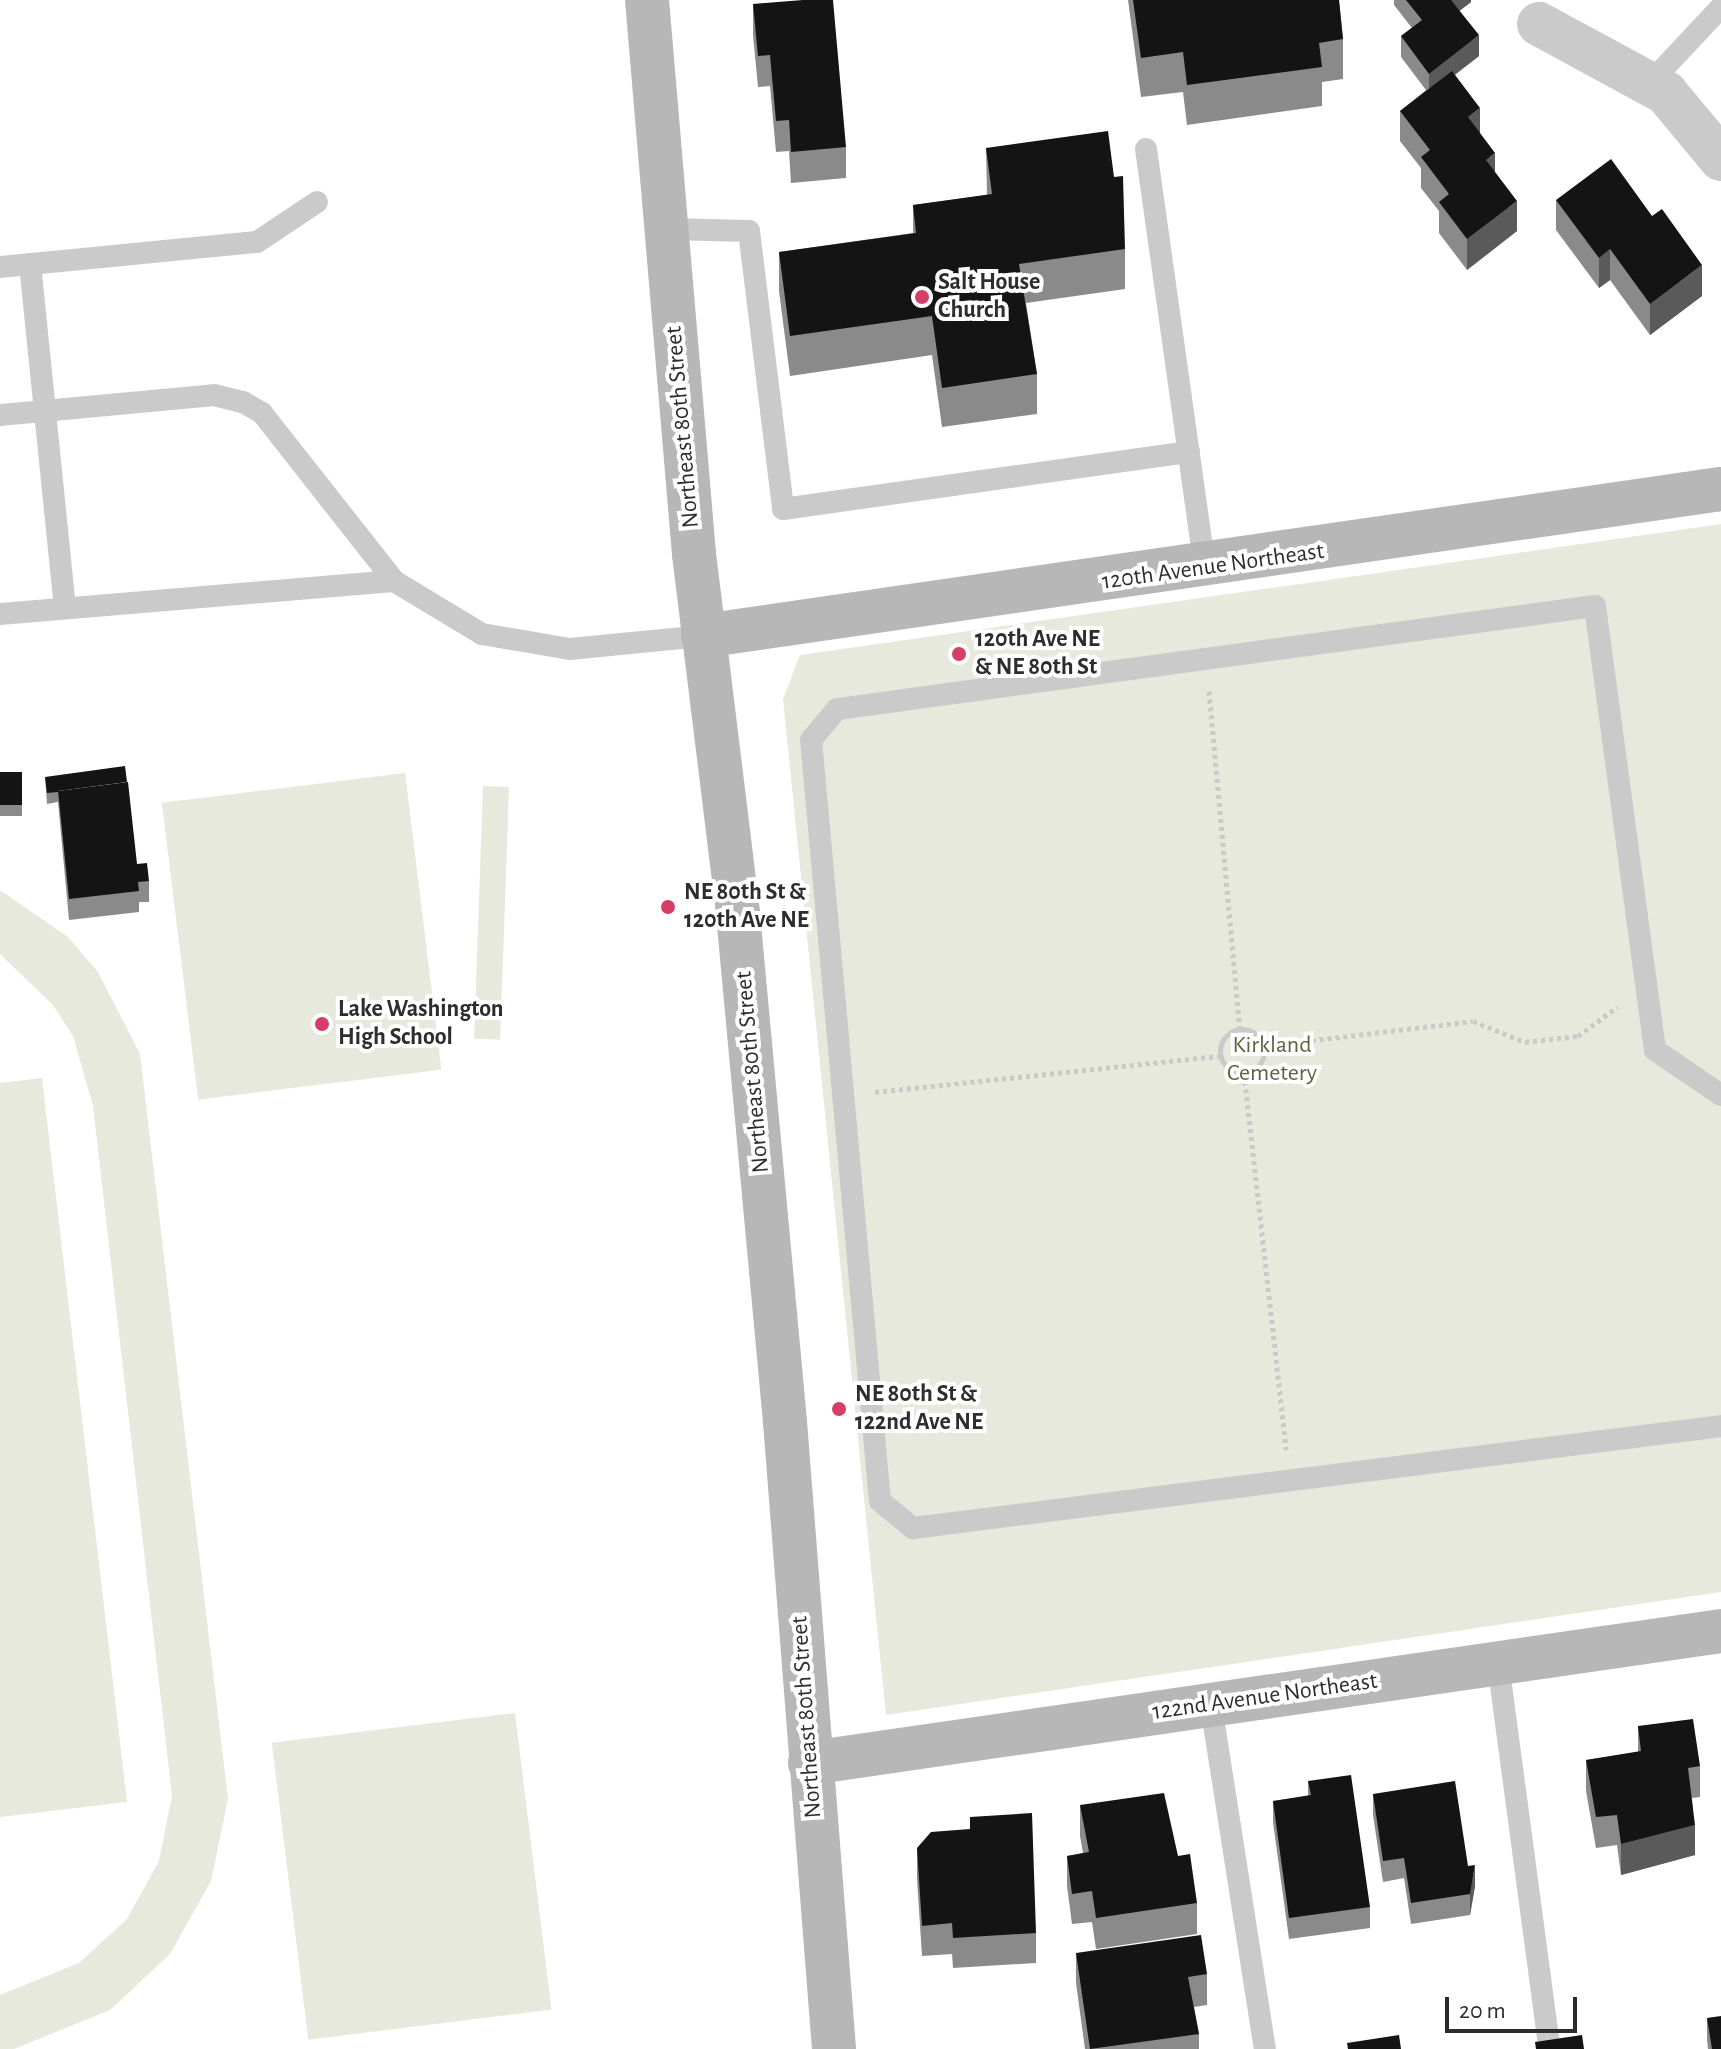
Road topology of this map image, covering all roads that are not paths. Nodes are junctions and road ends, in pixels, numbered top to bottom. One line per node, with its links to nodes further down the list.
1 (647, 0): 8 (street, Northeast 80th Street)
2 (1721, 7): 4 (lane)
3 (1539, 24): 4 (street)
4 (1649, 84): 6 (street)
5 (1146, 149): 13 (lane)
6 (1721, 159)
7 (317, 202): 9 (lane)
8 (667, 229): 13 (lane); 19 (street, Northeast 80th Street)
9 (30, 264): 10 (lane); 11 (lane)
10 (0, 267)
11 (45, 411): 12 (lane); 16 (lane); 17 (lane)
12 (0, 415)
13 (1189, 452): 15 (lane)
14 (1721, 489): 15 (street, 120th Avenue Northeast)
15 (1205, 569): 19 (street, 120th Avenue Northeast)
16 (394, 581): 17 (lane); 19 (lane)
17 (65, 607): 18 (lane)
18 (0, 614)
19 (703, 636): 25 (street, Northeast 80th Street)
20 (1721, 1095): 21 (lane)
21 (1721, 1426)
22 (1721, 1631): 23 (street, 122nd Avenue Northeast)
23 (1498, 1663): 24 (street, 122nd Avenue Northeast); 26 (lane)
24 (1211, 1705): 25 (street, 122nd Avenue Northeast); 28 (lane)
25 (810, 1763): 27 (street, Northeast 80th Street)
26 (1549, 2044)
27 (834, 2049)
28 (1265, 2049)

